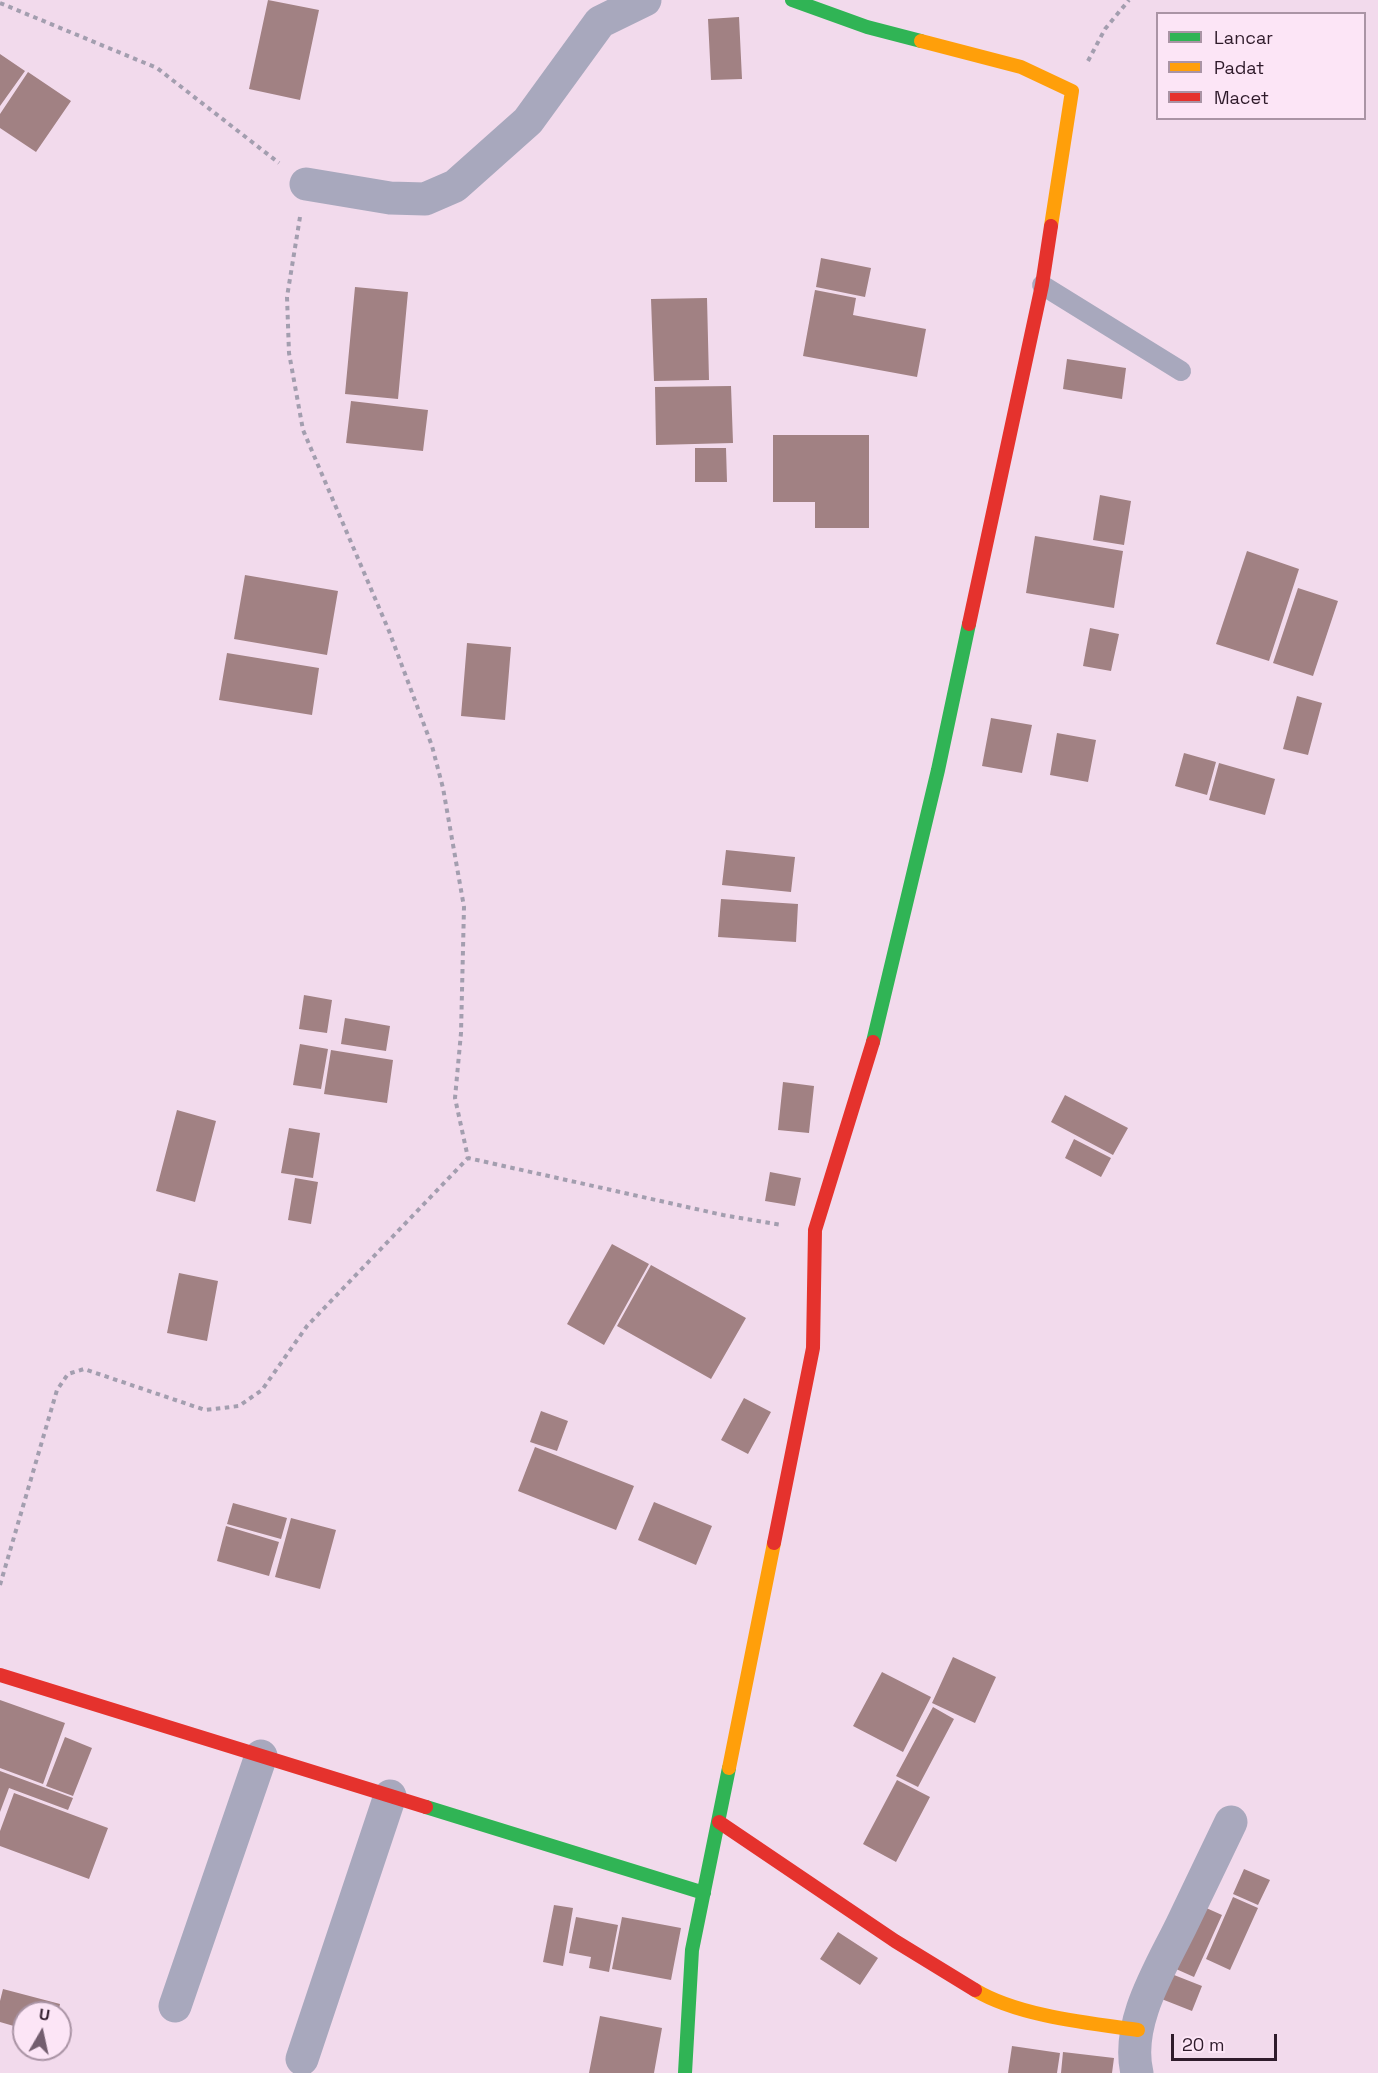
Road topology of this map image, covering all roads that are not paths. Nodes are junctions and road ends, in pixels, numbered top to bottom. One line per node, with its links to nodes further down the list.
1 (645, 0): 3 (street)
2 (792, 0): 4 (street)
3 (306, 184)
4 (1042, 285): 5 (lane); 9 (street)
5 (1180, 371)
6 (0, 1675): 7 (street)
7 (261, 1756): 8 (street); 12 (street)
8 (390, 1796): 11 (street); 14 (street)
9 (719, 1822): 11 (street); 13 (street)
10 (1231, 1822): 13 (street)
11 (704, 1893): 15 (street)
12 (175, 2006)
13 (1138, 2030): 16 (street)
14 (302, 2059)
15 (685, 2073)
16 (1137, 2073)

